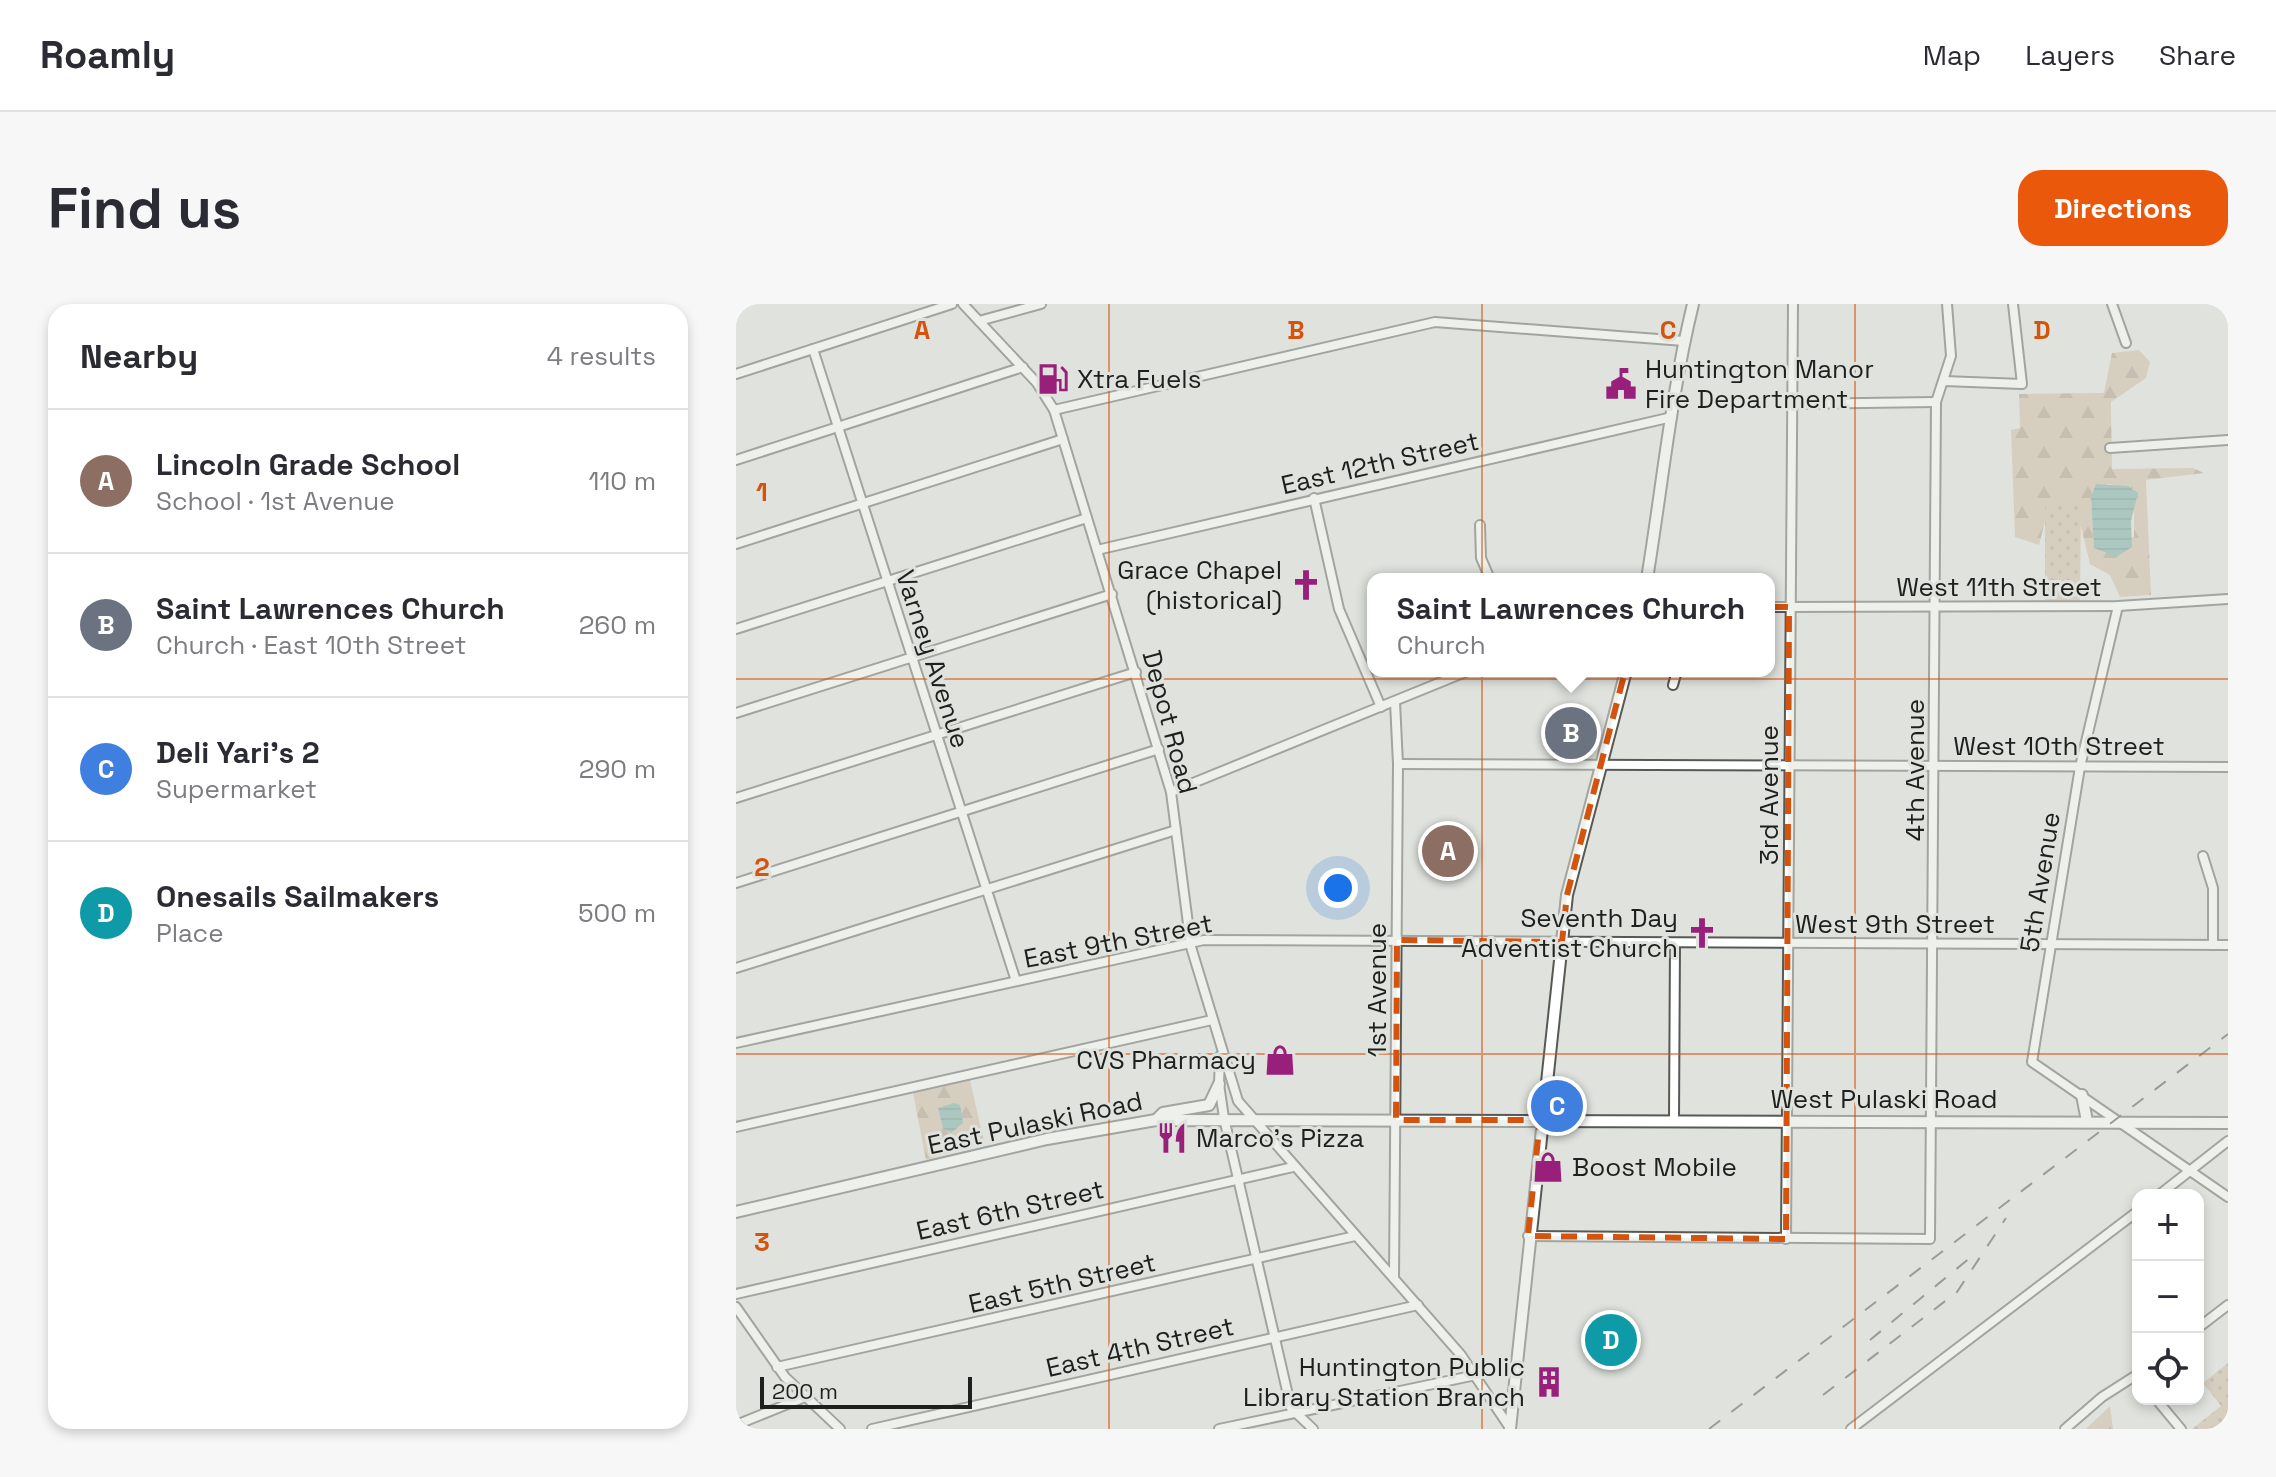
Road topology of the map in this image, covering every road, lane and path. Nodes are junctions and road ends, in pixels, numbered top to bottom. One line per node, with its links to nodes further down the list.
1 (952, 304): 12 (street)
2 (963, 304): 9 (street, Depot Road)
3 (1041, 304): 9 (street)
4 (1693, 304): 10 (main road)
5 (1793, 304): 17 (street, 3rd Avenue)
6 (1947, 304): 15 (street, 4th Avenue)
7 (2013, 304): 15 (street)
8 (2112, 304): 11 (street)
9 (979, 321): 13 (street, Depot Road)
10 (1684, 341): 18 (street); 19 (main road)
11 (2126, 343)
12 (813, 349): 14 (street); 20 (street, Varney Avenue)
13 (1023, 367): 18 (street, Depot Road); 20 (street)
14 (736, 374)
15 (1944, 381): 16 (street, 4th Avenue)
16 (1936, 402): 17 (street); 39 (street, 4th Avenue)
17 (1791, 404): 38 (street, 3rd Avenue)
18 (1054, 410): 21 (street, Depot Road)
19 (1672, 417): 25 (street, East 12th Street); 32 (main road)
20 (838, 427): 24 (street); 26 (street, Varney Avenue)
21 (1063, 439): 26 (street); 27 (street, Depot Road)
22 (2228, 440): 23 (street)
23 (2110, 448)
24 (736, 460)
25 (1314, 498): 30 (street, East 12th Street); 43 (street)
26 (863, 504): 29 (street); 33 (street, Varney Avenue)
27 (1087, 518): 30 (street, Depot Road); 33 (street)
28 (1480, 525): 31 (street)
29 (736, 544)
30 (1097, 550): 34 (street, Depot Road)
31 (1487, 573)
32 (1648, 573)
33 (887, 581): 40 (street); 41 (street, Varney Avenue)
34 (1112, 594): 41 (street); 42 (street, Depot Road)
35 (2228, 599): 36 (street, West 11th Street)
36 (2118, 606): 39 (street, West 11th Street); 58 (street, 5th Avenue)
37 (1775, 607): 38 (street, West 11th Street)
38 (1789, 607): 39 (street, West 11th Street); 56 (street, 3rd Avenue)
39 (1936, 607): 57 (street, 4th Avenue)
40 (736, 629)
41 (911, 657): 51 (street); 52 (street, Varney Avenue)
42 (1136, 672): 52 (street); 53 (street, Depot Road)
43 (1367, 674)
44 (1368, 677): 50 (street)
45 (1454, 677): 49 (street)
46 (1624, 677): 55 (main road)
47 (1675, 677): 48 (street)
48 (1673, 685)
49 (1395, 702): 50 (street); 54 (street, 1st Avenue)
50 (1381, 707): 60 (street)
51 (736, 713)
52 (937, 735): 61 (street); 62 (street, Varney Avenue)
53 (1159, 749): 60 (street, Depot Road); 62 (street)
54 (1398, 764): 55 (street, West 10th Street); 67 (street, 1st Avenue)
55 (1601, 764): 56 (street, West 10th Street); 69 (main road)
56 (1789, 764): 57 (street, West 10th Street); 71 (street, 3rd Avenue)
57 (1935, 766): 58 (street, West 10th Street); 72 (street, 4th Avenue)
58 (2080, 767): 59 (street, West 10th Street); 73 (street, 5th Avenue)
59 (2228, 767)
60 (1171, 792): 63 (street, Depot Road)
61 (736, 798)
62 (962, 812): 65 (street); 66 (street, Varney Avenue)
63 (1176, 830): 66 (street); 68 (street, Depot Road)
64 (2203, 856): 74 (street)
65 (736, 883)
66 (986, 889): 76 (street); 77 (street, Varney Avenue)
67 (1397, 940): 68 (street, East 9th Street); 69 (street, East 9th Street); 86 (street, 1st Avenue)
68 (1190, 942): 77 (street, East 9th Street); 78 (street, Depot Road)
69 (1562, 942): 70 (street, West 9th Street); 87 (main road)
70 (1675, 943): 71 (street, West 9th Street); 88 (street)
71 (1789, 943): 72 (street, West 9th Street); 90 (street, 3rd Avenue)
72 (1934, 944): 73 (street, West 9th Street); 92 (street, 4th Avenue)
73 (2050, 945): 74 (street, West 9th Street); 82 (street, 5th Avenue)
74 (2213, 945): 75 (street, West 9th Street)
75 (2228, 945)
76 (736, 968)
77 (1016, 981): 79 (street, East 9th Street)
78 (1212, 1020): 80 (street, Depot Road); 94 (street)
79 (736, 1043)
80 (1220, 1048): 81 (street, Depot Road); 84 (street, Depot Road)
81 (1219, 1084): 83 (street, Depot Road); 85 (main road)
82 (2082, 1095): 89 (street, 5th Avenue); 91 (main road)
83 (1224, 1118): 84 (main road, East Pulaski Road); 85 (main road, East Pulaski Road); 98 (street, Depot Road)
84 (1251, 1118): 86 (main road, East Pulaski Road); 96 (street, Depot Road)
85 (1156, 1120): 101 (main road, East Pulaski Road)
86 (1396, 1120): 87 (main road, East Pulaski Road); 107 (street, 1st Avenue)
87 (1540, 1120): 88 (main road, West Pulaski Road); 104 (main road)
88 (1674, 1120): 90 (main road, West Pulaski Road)
89 (2121, 1120): 91 (main road, West Pulaski Road); 93 (main road, West Pulaski Road); 97 (street, 5th Avenue)
90 (1788, 1121): 92 (main road, West Pulaski Road); 105 (street, 3rd Avenue)
91 (2087, 1121): 92 (main road, West Pulaski Road)
92 (1933, 1122): 105 (street, 4th Avenue)
93 (2228, 1123)
94 (736, 1127)
95 (2228, 1141): 97 (street)
96 (1293, 1167): 98 (street, East 6th Street); 103 (street, Depot Road)
97 (2190, 1172): 99 (street); 100 (street, 5th Avenue)
98 (1240, 1179): 106 (street, Depot Road); 108 (street, East 6th Street)
99 (2167, 1189)
100 (2228, 1197)
101 (736, 1212)
102 (2132, 1216): 126 (street)
103 (1355, 1236): 106 (street, East 5th Street); 107 (street, Depot Road)
104 (1528, 1236): 105 (street); 121 (main road)
105 (1786, 1239)
106 (1257, 1258): 113 (street, Depot Road); 114 (street, East 5th Street)
107 (1394, 1279): 109 (street, Depot Road)
108 (736, 1294)
109 (1418, 1305): 113 (street, East 4th Street); 115 (street, Depot Road)
110 (2228, 1305): 112 (street)
111 (736, 1307): 114 (street)
112 (2204, 1323)
113 (1276, 1337): 119 (street, Depot Road); 123 (street, East 4th Street)
114 (777, 1367): 117 (street)
115 (1476, 1375): 119 (street); 121 (street, Depot Road)
116 (2132, 1379): 127 (street)
117 (805, 1397): 120 (street); 122 (street)
118 (2161, 1405): 128 (street)
119 (1296, 1414): 124 (street); 125 (street)
120 (736, 1425)
121 (1510, 1428)
122 (840, 1429)
123 (872, 1429)
124 (1219, 1429)
125 (1313, 1429)
126 (1851, 1429)
127 (2065, 1429)
128 (2181, 1429)

